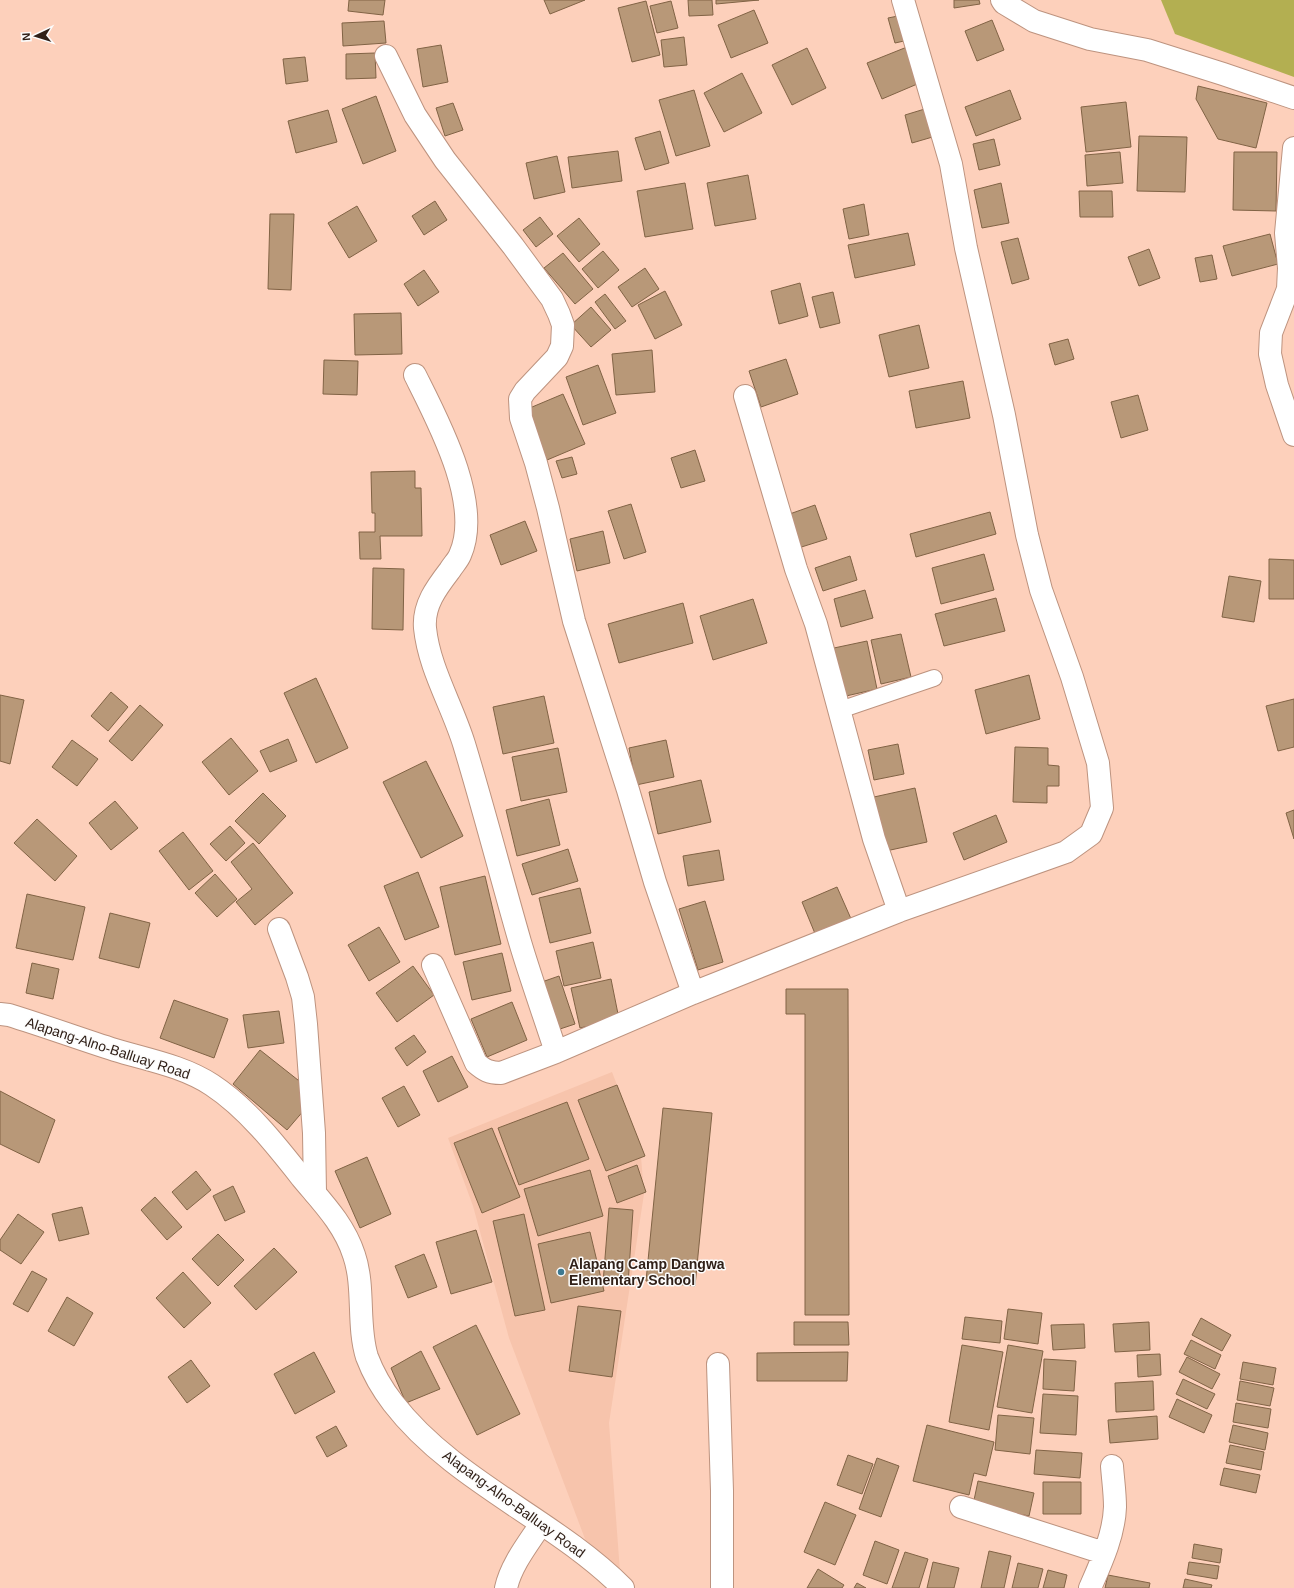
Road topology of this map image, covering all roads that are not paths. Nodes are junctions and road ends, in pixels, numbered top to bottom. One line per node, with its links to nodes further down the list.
1 (903, 0): 11 (street)
2 (1002, 0): 4 (street)
3 (386, 56): 14 (street)
4 (1294, 98)
5 (1294, 148): 8 (street)
6 (415, 375): 16 (street)
7 (745, 396): 10 (street)
8 (1294, 435)
9 (934, 678): 10 (lane)
10 (840, 710): 11 (street)
11 (899, 911): 14 (street)
12 (279, 929): 17 (street)
13 (433, 965): 16 (street)
14 (693, 993): 16 (street)
15 (0, 1014): 17 (street, Alapang-Alno-Balluay Road)
16 (556, 1052)
17 (315, 1193): 21 (street, Alapang-Alno-Balluay Road)
18 (718, 1364): 25 (street)
19 (1112, 1466): 22 (street)
20 (962, 1507): 22 (street)
21 (541, 1524): 23 (street); 24 (street, Alapang-Alno-Balluay Road)
22 (1104, 1553): 26 (street)
23 (506, 1588)
24 (623, 1588)
25 (722, 1588)
26 (1090, 1588)

